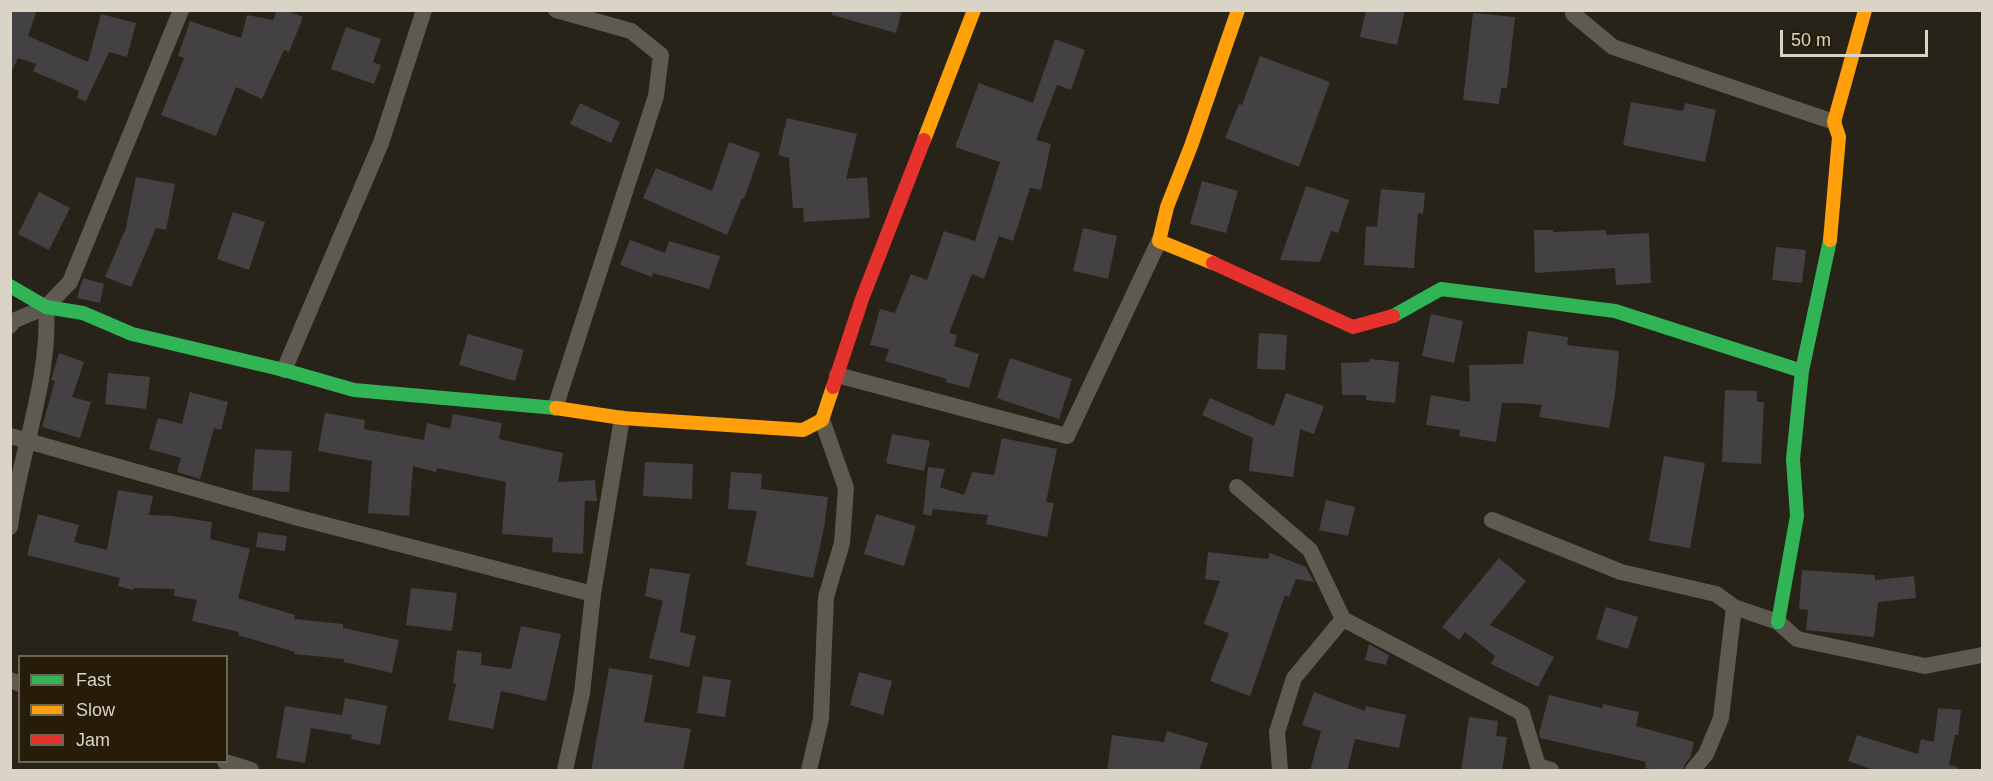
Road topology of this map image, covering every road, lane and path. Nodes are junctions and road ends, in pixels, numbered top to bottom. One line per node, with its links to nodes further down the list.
1 (181, 10): 11 (street)
2 (424, 10): 13 (street)
3 (556, 10): 16 (street)
4 (974, 10): 15 (street)
5 (1238, 10): 9 (street)
6 (1573, 10): 8 (street)
7 (1865, 10): 8 (street)
8 (1834, 122): 14 (street)
9 (1159, 241): 14 (street); 15 (street)
10 (10, 286): 11 (street)
11 (46, 307): 12 (street); 13 (street); 20 (street)
12 (10, 326)
13 (284, 370): 16 (street)
14 (1802, 371): 27 (street)
15 (837, 375): 18 (street)
16 (555, 408): 17 (street)
17 (622, 418): 18 (street); 24 (street)
18 (822, 420): 32 (street)
19 (10, 436): 20 (street)
20 (29, 441): 23 (street); 24 (street)
21 (1237, 487): 26 (street)
22 (1492, 520): 25 (street)
23 (10, 527)
24 (592, 594): 31 (street)
25 (1734, 607): 27 (street); 35 (street)
26 (1343, 619): 33 (street); 34 (street)
27 (1779, 622): 28 (street)
28 (1983, 654)
29 (228, 763): 30 (street)
30 (251, 771)
31 (565, 771)
32 (809, 771)
33 (1280, 771)
34 (1551, 771)
35 (1693, 771)

